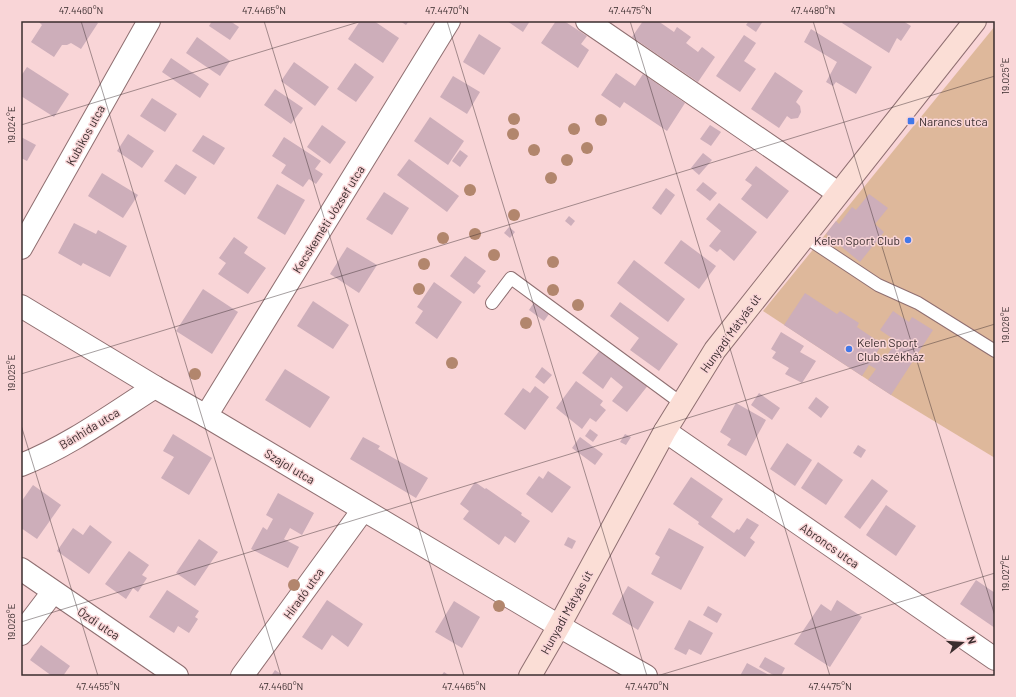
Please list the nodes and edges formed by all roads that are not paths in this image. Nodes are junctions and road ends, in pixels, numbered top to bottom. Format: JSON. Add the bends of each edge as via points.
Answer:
{"nodes":[{"id":1,"x":149,"y":21,"type":"edge"},
{"id":2,"x":449,"y":21,"type":"edge"},
{"id":3,"x":587,"y":21,"type":"edge"},
{"id":4,"x":975,"y":21,"type":"edge"},
{"id":5,"x":838,"y":193,"type":"junction"},
{"id":6,"x":804,"y":236,"type":"junction"},
{"id":7,"x":21,"y":248,"type":"edge"},
{"id":8,"x":492,"y":303,"type":"dead end"},
{"id":9,"x":21,"y":306,"type":"edge"},
{"id":10,"x":995,"y":351,"type":"edge"},
{"id":11,"x":154,"y":387,"type":"junction"},
{"id":12,"x":681,"y":403,"type":"junction"},
{"id":13,"x":206,"y":416,"type":"junction"},
{"id":14,"x":665,"y":431,"type":"junction"},
{"id":15,"x":21,"y":465,"type":"edge"},
{"id":16,"x":364,"y":510,"type":"junction"},
{"id":17,"x":21,"y":569,"type":"edge"},
{"id":18,"x":53,"y":592,"type":"junction"},
{"id":19,"x":559,"y":626,"type":"junction"},
{"id":20,"x":21,"y":634,"type":"edge"},
{"id":21,"x":995,"y":659,"type":"edge"},
{"id":22,"x":177,"y":676,"type":"edge"},
{"id":23,"x":242,"y":676,"type":"edge"},
{"id":24,"x":530,"y":676,"type":"edge"},
{"id":25,"x":646,"y":676,"type":"edge"}],
"edges":[{"from":1,"to":7,"type":"street","name":"Kubikos utca"},
{"from":2,"to":13,"type":"street","name":"Kecskeméti József utca"},
{"from":3,"to":5,"type":"street"},
{"from":4,"to":5,"type":"street","name":"Hunyadi Mátyás út"},
{"from":5,"to":6,"type":"street","name":"Hunyadi Mátyás út"},
{"from":6,"to":10,"type":"lane","via":[[878,285],[918,303]]},
{"from":6,"to":12,"type":"street","name":"Hunyadi Mátyás út","via":[[714,350]]},
{"from":8,"to":12,"type":"lane","via":[[511,278]]},
{"from":9,"to":11,"type":"street","name":"Szajol utca"},
{"from":11,"to":13,"type":"street","name":"Szajol utca"},
{"from":11,"to":15,"type":"street","name":"Bánhida utca","via":[[77,438]]},
{"from":12,"to":14,"type":"street","name":"Hunyadi Mátyás út"},
{"from":13,"to":16,"type":"street","name":"Szajol utca"},
{"from":14,"to":19,"type":"street","name":"Hunyadi Mátyás út"},
{"from":14,"to":21,"type":"street","name":"Abroncs utca"},
{"from":16,"to":19,"type":"street","name":"Szajol utca"},
{"from":16,"to":23,"type":"street","name":"Híradó utca"},
{"from":17,"to":18,"type":"street","name":"Ózdi utca"},
{"from":18,"to":20,"type":"street"},
{"from":18,"to":22,"type":"street","name":"Ózdi utca"},
{"from":19,"to":24,"type":"street","name":"Hunyadi Mátyás út"},
{"from":19,"to":25,"type":"street","name":"Szajol utca"}]}
